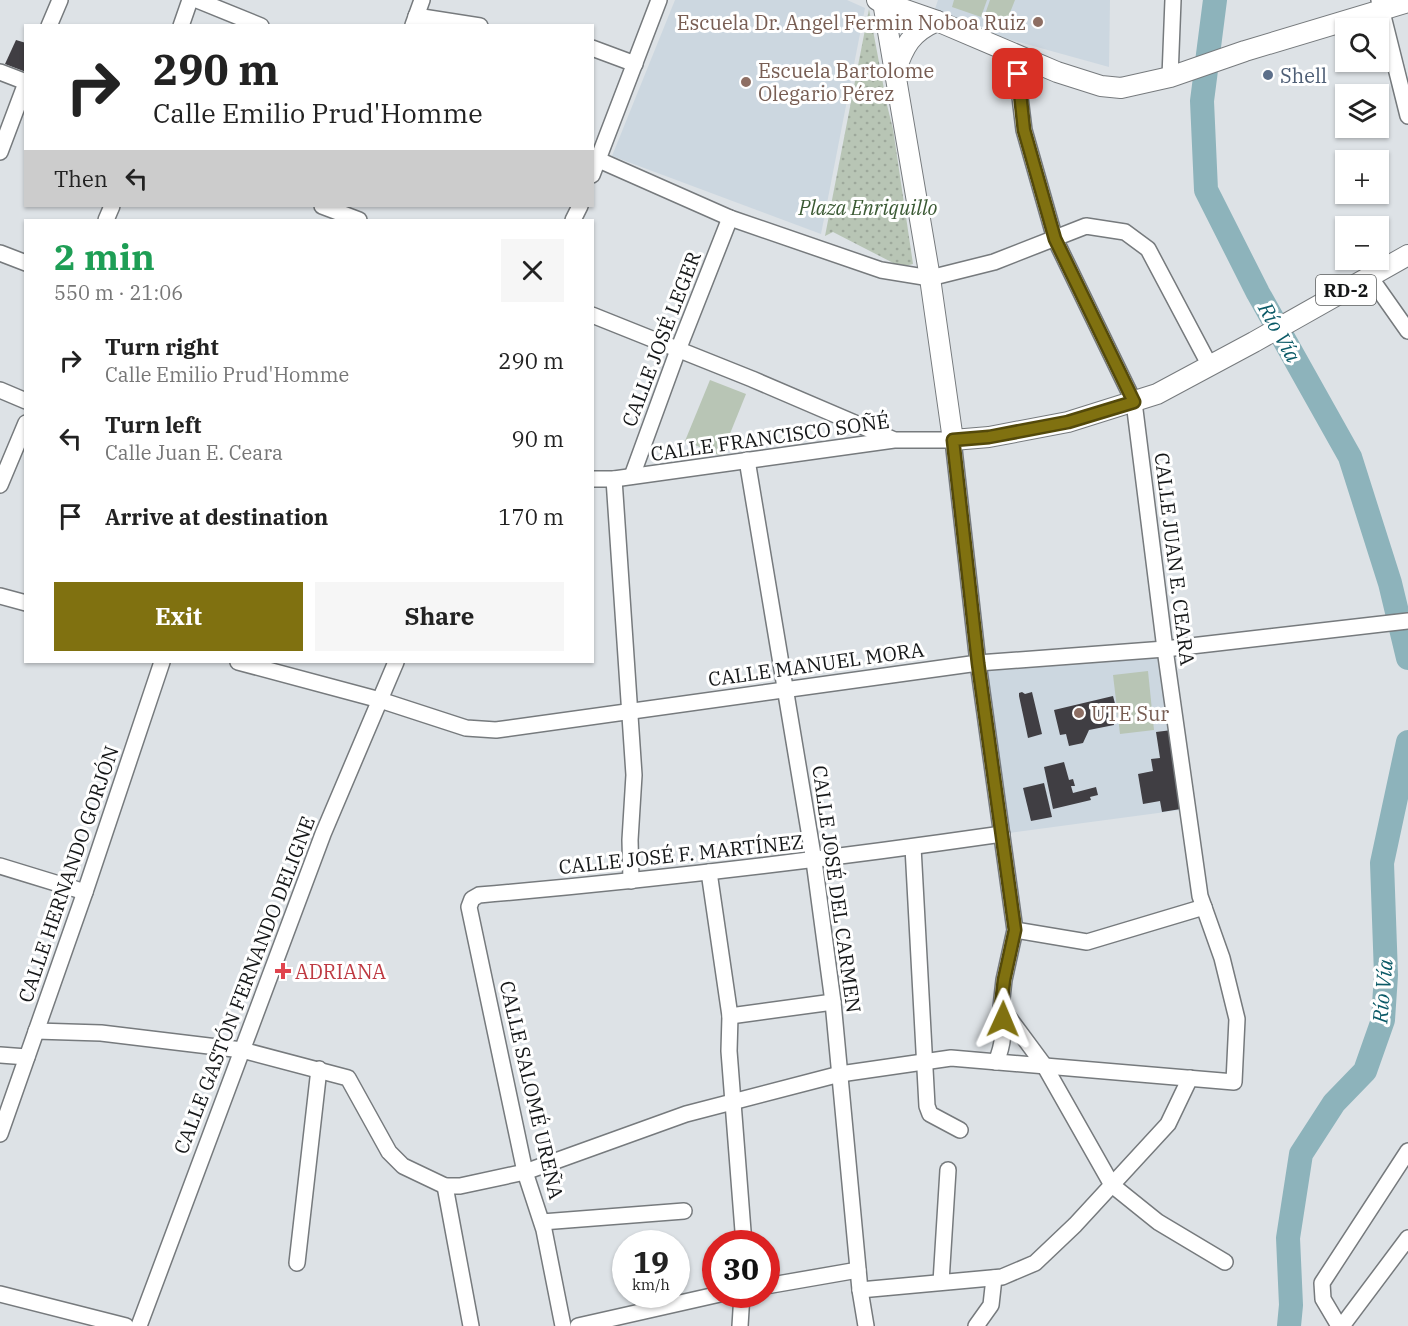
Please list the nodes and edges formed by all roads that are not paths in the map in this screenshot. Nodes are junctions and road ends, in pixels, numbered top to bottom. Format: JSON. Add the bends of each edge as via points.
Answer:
{"nodes":[{"id":1,"x":60,"y":0,"type":"edge"},
{"id":2,"x":190,"y":0,"type":"edge"},
{"id":3,"x":196,"y":0,"type":"edge"},
{"id":4,"x":423,"y":0,"type":"edge"},
{"id":5,"x":659,"y":0,"type":"edge"},
{"id":6,"x":1173,"y":0,"type":"edge"},
{"id":7,"x":880,"y":1,"type":"edge"},
{"id":8,"x":1408,"y":2,"type":"edge"},
{"id":9,"x":1380,"y":5,"type":"edge"},
{"id":10,"x":916,"y":7,"type":"edge"},
{"id":11,"x":414,"y":21,"type":"edge"},
{"id":12,"x":937,"y":21,"type":"junction"},
{"id":13,"x":50,"y":24,"type":"edge"},
{"id":14,"x":182,"y":24,"type":"edge"},
{"id":15,"x":256,"y":24,"type":"edge"},
{"id":16,"x":454,"y":24,"type":"edge"},
{"id":17,"x":594,"y":49,"type":"edge"},
{"id":18,"x":1015,"y":56,"type":"junction"},
{"id":19,"x":635,"y":64,"type":"junction"},
{"id":20,"x":0,"y":72,"type":"edge"},
{"id":21,"x":895,"y":73,"type":"junction"},
{"id":22,"x":1177,"y":74,"type":"junction"},
{"id":23,"x":24,"y":82,"type":"edge"},
{"id":24,"x":24,"y":88,"type":"edge"},
{"id":25,"x":1408,"y":116,"type":"edge"},
{"id":26,"x":0,"y":152,"type":"edge"},
{"id":27,"x":596,"y":158,"type":"edge"},
{"id":28,"x":325,"y":207,"type":"edge"},
{"id":29,"x":340,"y":213,"type":"edge"},
{"id":30,"x":730,"y":218,"type":"junction"},
{"id":31,"x":356,"y":219,"type":"edge"},
{"id":32,"x":1055,"y":239,"type":"junction"},
{"id":33,"x":0,"y":253,"type":"edge"},
{"id":34,"x":1408,"y":255,"type":"edge"},
{"id":35,"x":24,"y":262,"type":"edge"},
{"id":36,"x":1370,"y":277,"type":"junction"},
{"id":37,"x":930,"y":278,"type":"junction"},
{"id":38,"x":594,"y":316,"type":"edge"},
{"id":39,"x":1408,"y":331,"type":"edge"},
{"id":40,"x":678,"y":350,"type":"junction"},
{"id":41,"x":1210,"y":366,"type":"junction"},
{"id":42,"x":0,"y":390,"type":"edge"},
{"id":43,"x":24,"y":400,"type":"edge"},
{"id":44,"x":1134,"y":402,"type":"junction"},
{"id":45,"x":24,"y":428,"type":"edge"},
{"id":46,"x":894,"y":440,"type":"junction"},
{"id":47,"x":953,"y":440,"type":"junction"},
{"id":48,"x":747,"y":460,"type":"junction"},
{"id":49,"x":632,"y":476,"type":"junction"},
{"id":50,"x":594,"y":479,"type":"edge"},
{"id":51,"x":614,"y":479,"type":"junction"},
{"id":52,"x":0,"y":485,"type":"edge"},
{"id":53,"x":0,"y":596,"type":"edge"},
{"id":54,"x":24,"y":602,"type":"edge"},
{"id":55,"x":1408,"y":621,"type":"edge"},
{"id":56,"x":1165,"y":649,"type":"junction"},
{"id":57,"x":162,"y":663,"type":"edge"},
{"id":58,"x":242,"y":663,"type":"edge"},
{"id":59,"x":396,"y":663,"type":"edge"},
{"id":60,"x":978,"y":663,"type":"junction"},
{"id":61,"x":785,"y":689,"type":"junction"},
{"id":62,"x":380,"y":700,"type":"junction"},
{"id":63,"x":631,"y":711,"type":"junction"},
{"id":64,"x":1002,"y":834,"type":"junction"},
{"id":65,"x":913,"y":847,"type":"junction"},
{"id":66,"x":814,"y":861,"type":"junction"},
{"id":67,"x":0,"y":866,"type":"edge"},
{"id":68,"x":709,"y":873,"type":"junction"},
{"id":69,"x":631,"y":881,"type":"junction"},
{"id":70,"x":86,"y":892,"type":"junction"},
{"id":71,"x":472,"y":899,"type":"joint"},
{"id":72,"x":1204,"y":907,"type":"junction"},
{"id":73,"x":1015,"y":930,"type":"junction"},
{"id":74,"x":834,"y":1002,"type":"junction"},
{"id":75,"x":1001,"y":1007,"type":"junction"},
{"id":76,"x":730,"y":1016,"type":"junction"},
{"id":77,"x":36,"y":1031,"type":"junction"},
{"id":78,"x":242,"y":1050,"type":"junction"},
{"id":79,"x":0,"y":1055,"type":"edge"},
{"id":80,"x":27,"y":1057,"type":"junction"},
{"id":81,"x":926,"y":1062,"type":"junction"},
{"id":82,"x":996,"y":1062,"type":"junction"},
{"id":83,"x":1044,"y":1065,"type":"junction"},
{"id":84,"x":319,"y":1069,"type":"junction"},
{"id":85,"x":840,"y":1074,"type":"junction"},
{"id":86,"x":1190,"y":1078,"type":"junction"},
{"id":87,"x":733,"y":1101,"type":"junction"},
{"id":88,"x":960,"y":1130,"type":"dead end"},
{"id":89,"x":0,"y":1134,"type":"edge"},
{"id":90,"x":1408,"y":1151,"type":"edge"},
{"id":91,"x":948,"y":1170,"type":"dead end"},
{"id":92,"x":525,"y":1172,"type":"junction"},
{"id":93,"x":1112,"y":1185,"type":"junction"},
{"id":94,"x":445,"y":1186,"type":"junction"},
{"id":95,"x":684,"y":1210,"type":"dead end"},
{"id":96,"x":542,"y":1222,"type":"junction"},
{"id":97,"x":743,"y":1230,"type":"edge"},
{"id":98,"x":1408,"y":1238,"type":"edge"},
{"id":99,"x":1225,"y":1262,"type":"dead end"},
{"id":100,"x":297,"y":1263,"type":"dead end"},
{"id":101,"x":858,"y":1270,"type":"junction"},
{"id":102,"x":994,"y":1278,"type":"junction"},
{"id":103,"x":941,"y":1282,"type":"junction"},
{"id":104,"x":780,"y":1284,"type":"edge"},
{"id":105,"x":860,"y":1290,"type":"junction"},
{"id":106,"x":0,"y":1294,"type":"edge"},
{"id":107,"x":702,"y":1298,"type":"edge"},
{"id":108,"x":741,"y":1308,"type":"edge"},
{"id":109,"x":987,"y":1311,"type":"junction"},
{"id":110,"x":126,"y":1326,"type":"edge"},
{"id":111,"x":139,"y":1326,"type":"edge"},
{"id":112,"x":471,"y":1326,"type":"edge"},
{"id":113,"x":563,"y":1326,"type":"edge"},
{"id":114,"x":578,"y":1326,"type":"edge"},
{"id":115,"x":740,"y":1326,"type":"edge"},
{"id":116,"x":866,"y":1326,"type":"edge"},
{"id":117,"x":976,"y":1326,"type":"edge"},
{"id":118,"x":994,"y":1326,"type":"edge"},
{"id":119,"x":1341,"y":1326,"type":"edge"}],
"edges":[{"from":1,"to":13,"type":"street"},
{"from":2,"to":14,"type":"street"},
{"from":3,"to":15,"type":"street"},
{"from":4,"to":11,"type":"street"},
{"from":5,"to":19,"type":"street"},
{"from":6,"to":22,"type":"street"},
{"from":7,"to":10,"type":"main road"},
{"from":7,"to":21,"type":"main road"},
{"from":8,"to":9,"type":"main road"},
{"from":9,"to":22,"type":"main road"},
{"from":9,"to":25,"type":"street"},
{"from":10,"to":12,"type":"main road"},
{"from":11,"to":16,"type":"street"},
{"from":12,"to":18,"type":"main road"},
{"from":12,"to":21,"type":"main road","via":[[917,31]]},
{"from":17,"to":19,"type":"street"},
{"from":18,"to":22,"type":"main road","via":[[1101,86],[1120,88]]},
{"from":18,"to":32,"type":"street","name":"CALLE JUAN E. CEARA","via":[[1024,130]]},
{"from":19,"to":27,"type":"street"},
{"from":20,"to":23,"type":"street"},
{"from":21,"to":37,"type":"main road"},
{"from":24,"to":26,"type":"street"},
{"from":27,"to":30,"type":"street"},
{"from":28,"to":29,"type":"street"},
{"from":29,"to":31,"type":"street"},
{"from":30,"to":37,"type":"street","via":[[880,270]]},
{"from":30,"to":40,"type":"street","name":"CALLE JOSÉ LEGER"},
{"from":32,"to":37,"type":"street","via":[[994,262]]},
{"from":32,"to":41,"type":"street","via":[[1086,226],[1125,232],[1148,249]]},
{"from":32,"to":44,"type":"street","name":"CALLE JUAN E. CEARA"},
{"from":33,"to":35,"type":"street"},
{"from":34,"to":36,"type":"main road","number":"RD-2"},
{"from":36,"to":39,"type":"street"},
{"from":36,"to":41,"type":"main road","number":"RD-2"},
{"from":37,"to":47,"type":"main road"},
{"from":38,"to":40,"type":"street"},
{"from":40,"to":46,"type":"street"},
{"from":40,"to":49,"type":"street","name":"CALLE JOSÉ LEGER"},
{"from":41,"to":44,"type":"main road","number":"RD-2"},
{"from":42,"to":43,"type":"street"},
{"from":44,"to":47,"type":"main road","number":"RD-2","via":[[1068,422]]},
{"from":44,"to":56,"type":"street","name":"CALLE JUAN E. CEARA"},
{"from":45,"to":52,"type":"street"},
{"from":46,"to":47,"type":"street","name":"CALLE FRANCISCO SOÑÉ"},
{"from":46,"to":48,"type":"street","name":"CALLE FRANCISCO SOÑÉ"},
{"from":47,"to":60,"type":"street"},
{"from":48,"to":49,"type":"street","name":"CALLE FRANCISCO SOÑÉ"},
{"from":48,"to":61,"type":"street","name":"CALLE JOSÉ DEL CARMEN"},
{"from":49,"to":51,"type":"street","name":"CALLE FRANCISCO SOÑÉ"},
{"from":50,"to":51,"type":"street","name":"CALLE FRANCISCO SOÑÉ"},
{"from":51,"to":63,"type":"street"},
{"from":53,"to":54,"type":"street"},
{"from":55,"to":56,"type":"street","name":"CALLE MANUEL MORA"},
{"from":56,"to":60,"type":"street","name":"CALLE MANUEL MORA"},
{"from":56,"to":72,"type":"street","name":"CALLE JUAN E. CEARA"},
{"from":57,"to":70,"type":"street","name":"CALLE HERNANDO GORJÓN"},
{"from":58,"to":62,"type":"street","name":"CALLE MANUEL MORA"},
{"from":59,"to":62,"type":"street","name":"CALLE GASTÓN FERNANDO DELIGNE"},
{"from":60,"to":61,"type":"street","name":"CALLE MANUEL MORA"},
{"from":60,"to":64,"type":"street"},
{"from":61,"to":63,"type":"street","name":"CALLE MANUEL MORA"},
{"from":61,"to":66,"type":"street","name":"CALLE JOSÉ DEL CARMEN"},
{"from":62,"to":63,"type":"street","name":"CALLE MANUEL MORA","via":[[466,728],[496,730]]},
{"from":62,"to":78,"type":"street","name":"CALLE GASTÓN FERNANDO DELIGNE","via":[[323,834]]},
{"from":63,"to":69,"type":"street"},
{"from":64,"to":65,"type":"street","name":"CALLE JOSÉ F. MARTÍNEZ"},
{"from":64,"to":73,"type":"street"},
{"from":65,"to":66,"type":"street","name":"CALLE JOSÉ F. MARTÍNEZ"},
{"from":65,"to":81,"type":"street"},
{"from":66,"to":68,"type":"street","name":"CALLE JOSÉ F. MARTÍNEZ"},
{"from":66,"to":74,"type":"street","name":"CALLE JOSÉ DEL CARMEN"},
{"from":67,"to":70,"type":"street"},
{"from":68,"to":69,"type":"street","name":"CALLE JOSÉ F. MARTÍNEZ"},
{"from":68,"to":76,"type":"street"},
{"from":69,"to":71,"type":"street","name":"CALLE JOSÉ F. MARTÍNEZ","via":[[479,895]]},
{"from":70,"to":77,"type":"street","name":"CALLE HERNANDO GORJÓN"},
{"from":71,"to":92,"type":"street","name":"CALLE SALOMÉ UREÑA","via":[[469,907]]},
{"from":72,"to":73,"type":"street","via":[[1087,942]]},
{"from":72,"to":86,"type":"street","name":"CALLE JUAN E. CEARA","via":[[1237,1019],[1234,1082]]},
{"from":73,"to":75,"type":"street"},
{"from":74,"to":76,"type":"street"},
{"from":74,"to":85,"type":"street","name":"CALLE JOSÉ DEL CARMEN"},
{"from":75,"to":82,"type":"street","via":[[1004,1031]]},
{"from":75,"to":83,"type":"street"},
{"from":76,"to":87,"type":"street"},
{"from":77,"to":78,"type":"street","via":[[101,1033]]},
{"from":77,"to":80,"type":"street","name":"CALLE HERNANDO GORJÓN"},
{"from":78,"to":84,"type":"street"},
{"from":78,"to":111,"type":"street","name":"CALLE GASTÓN FERNANDO DELIGNE"},
{"from":79,"to":80,"type":"street"},
{"from":80,"to":89,"type":"street","name":"CALLE HERNANDO GORJÓN"},
{"from":81,"to":82,"type":"street","via":[[951,1058]]},
{"from":81,"to":85,"type":"street"},
{"from":81,"to":88,"type":"street","via":[[930,1114]]},
{"from":82,"to":83,"type":"street"},
{"from":83,"to":86,"type":"street"},
{"from":83,"to":93,"type":"street"},
{"from":84,"to":94,"type":"street","via":[[348,1078],[388,1152],[403,1166]]},
{"from":84,"to":100,"type":"street"},
{"from":85,"to":87,"type":"street"},
{"from":85,"to":101,"type":"street","name":"CALLE JOSÉ DEL CARMEN"},
{"from":86,"to":93,"type":"street","via":[[1168,1124]]},
{"from":87,"to":92,"type":"street"},
{"from":87,"to":97,"type":"street"},
{"from":90,"to":119,"type":"street","via":[[1322,1283],[1323,1299]]},
{"from":91,"to":103,"type":"street"},
{"from":92,"to":94,"type":"street"},
{"from":92,"to":96,"type":"street","name":"CALLE SALOMÉ UREÑA"},
{"from":93,"to":99,"type":"street","via":[[1158,1222]]},
{"from":93,"to":102,"type":"street","via":[[1035,1263]]},
{"from":94,"to":112,"type":"street"},
{"from":95,"to":96,"type":"street"},
{"from":96,"to":113,"type":"street","name":"CALLE SALOMÉ UREÑA"},
{"from":98,"to":119,"type":"street"},
{"from":101,"to":104,"type":"street"},
{"from":101,"to":105,"type":"street","name":"CALLE JOSÉ DEL CARMEN"},
{"from":102,"to":103,"type":"street"},
{"from":102,"to":109,"type":"street"},
{"from":103,"to":105,"type":"street"},
{"from":105,"to":116,"type":"street","name":"CALLE JOSÉ DEL CARMEN"},
{"from":106,"to":110,"type":"street"},
{"from":107,"to":114,"type":"street"},
{"from":108,"to":115,"type":"street"},
{"from":109,"to":117,"type":"street"},
{"from":109,"to":118,"type":"street"}]}
